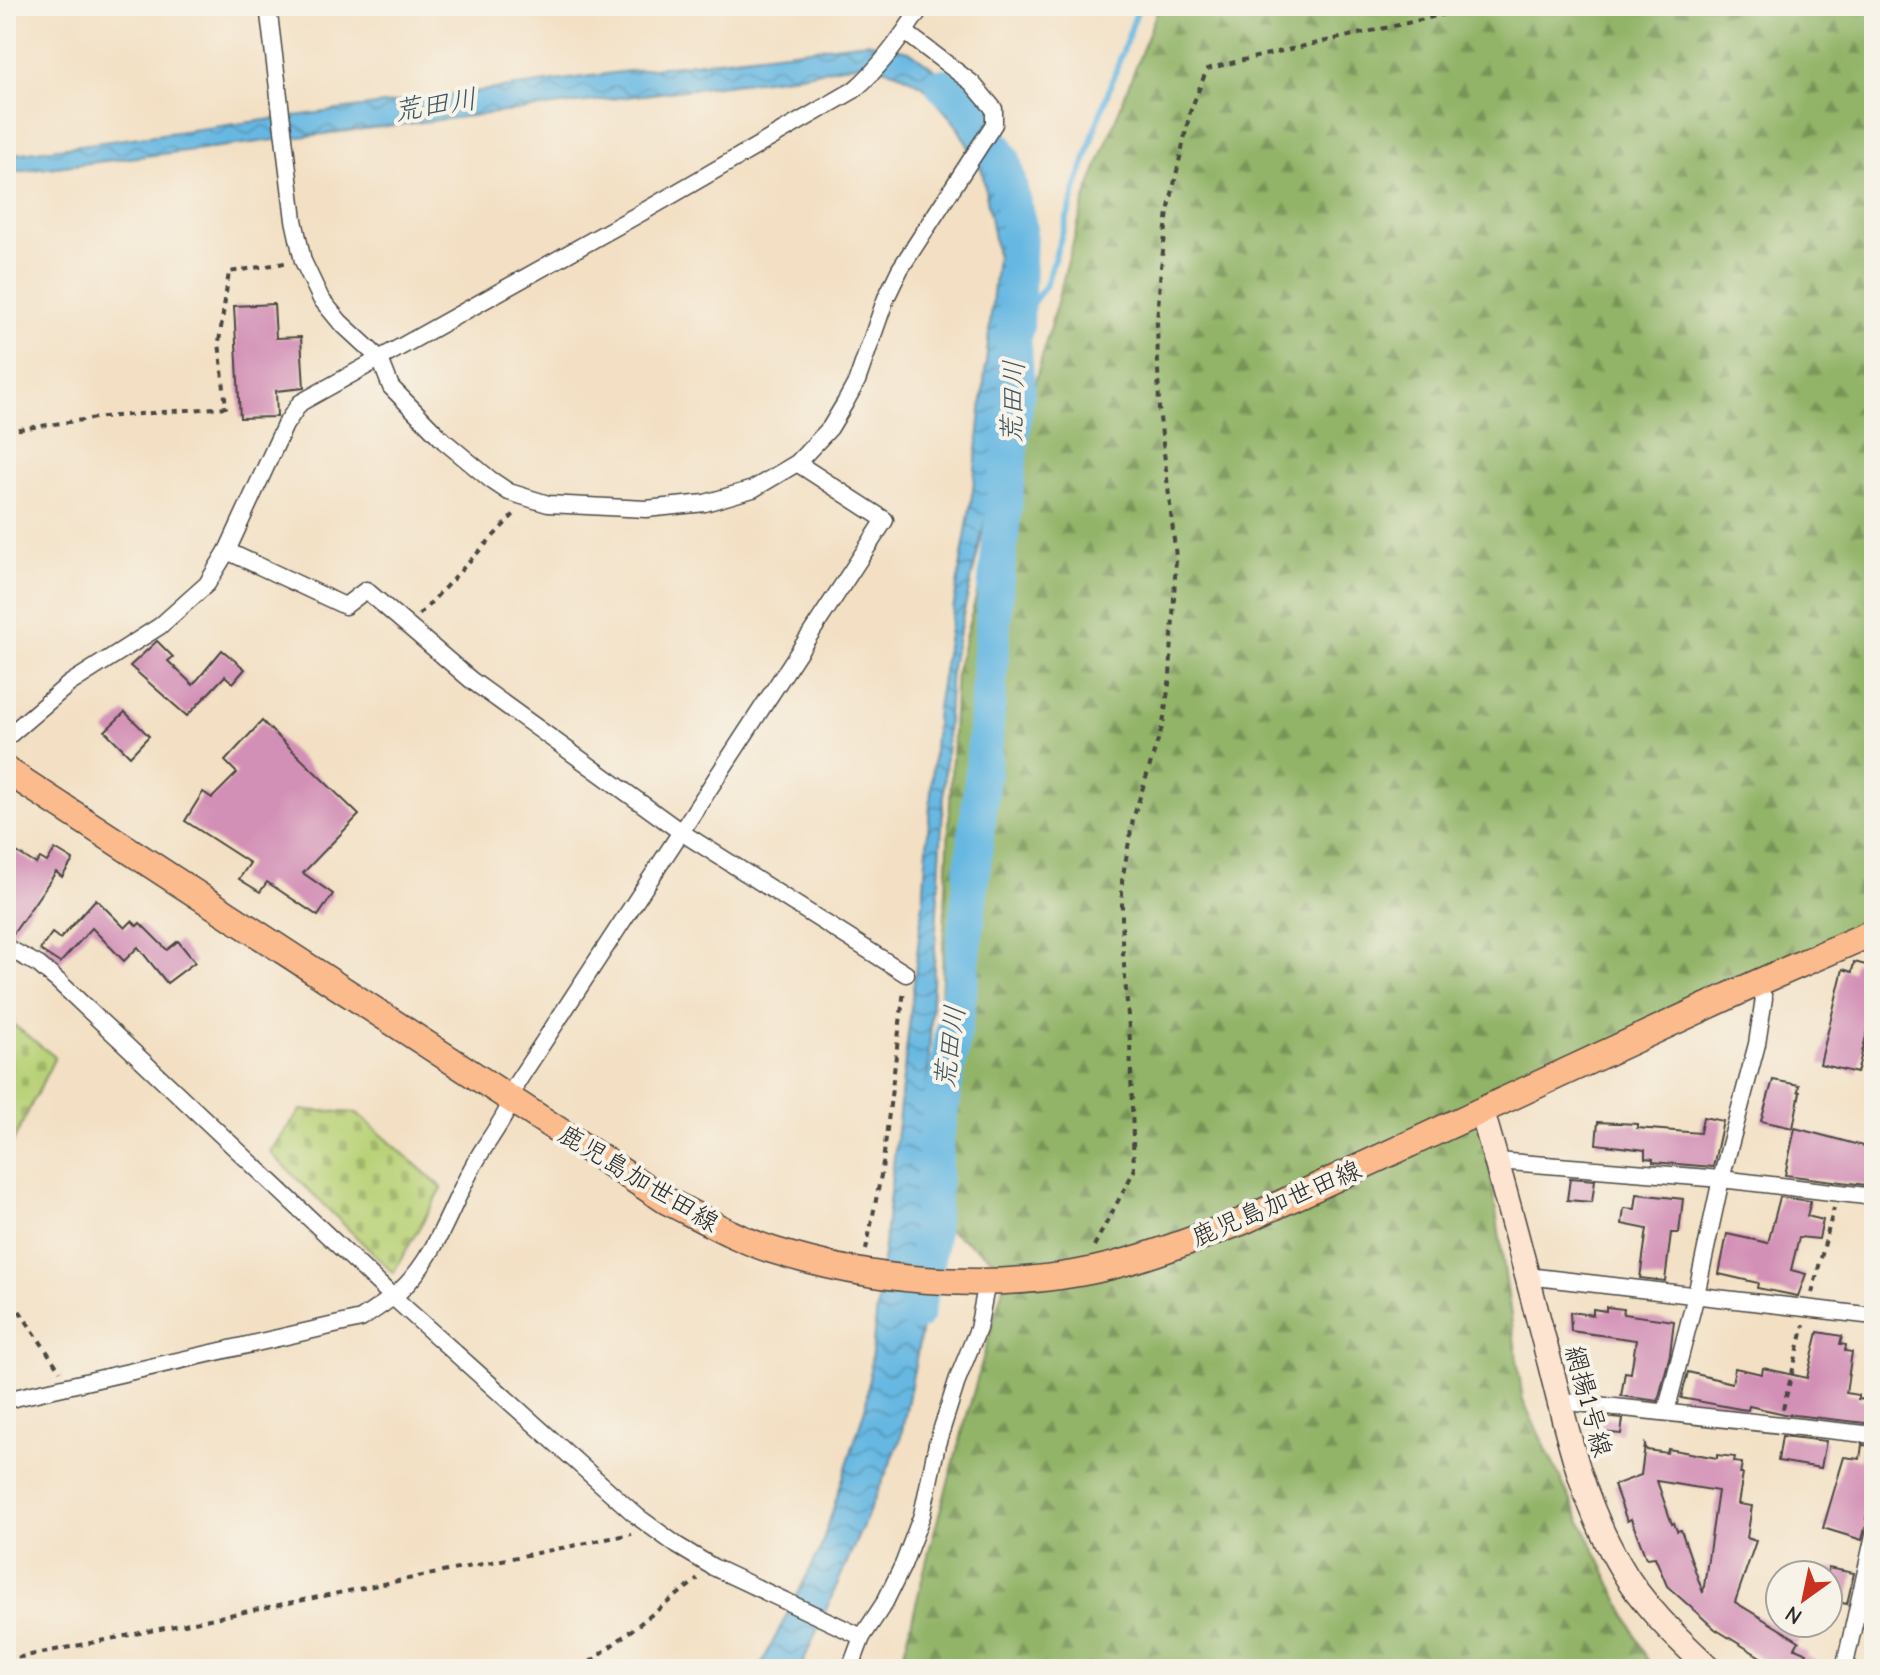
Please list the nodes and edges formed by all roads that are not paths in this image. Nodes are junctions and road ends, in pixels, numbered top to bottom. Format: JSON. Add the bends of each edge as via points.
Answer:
{"nodes":[{"id":1,"x":268,"y":6,"type":"edge"},
{"id":2,"x":910,"y":20,"type":"edge"},
{"id":3,"x":380,"y":359,"type":"junction"},
{"id":4,"x":797,"y":463,"type":"junction"},
{"id":5,"x":227,"y":551,"type":"junction"},
{"id":6,"x":6,"y":738,"type":"edge"},
{"id":7,"x":6,"y":770,"type":"edge"},
{"id":8,"x":681,"y":832,"type":"junction"},
{"id":9,"x":1874,"y":932,"type":"edge"},
{"id":10,"x":6,"y":947,"type":"edge"},
{"id":11,"x":906,"y":974,"type":"road end"},
{"id":12,"x":1755,"y":984,"type":"junction"},
{"id":13,"x":513,"y":1100,"type":"junction"},
{"id":14,"x":1482,"y":1112,"type":"junction"},
{"id":15,"x":1497,"y":1161,"type":"junction"},
{"id":16,"x":1721,"y":1179,"type":"junction"},
{"id":17,"x":1874,"y":1197,"type":"edge"},
{"id":18,"x":1527,"y":1276,"type":"junction"},
{"id":19,"x":987,"y":1282,"type":"junction"},
{"id":20,"x":1696,"y":1295,"type":"junction"},
{"id":21,"x":393,"y":1297,"type":"junction"},
{"id":22,"x":1874,"y":1316,"type":"edge"},
{"id":23,"x":6,"y":1400,"type":"edge"},
{"id":24,"x":1559,"y":1401,"type":"junction"},
{"id":25,"x":1666,"y":1412,"type":"junction"},
{"id":26,"x":1874,"y":1435,"type":"edge"},
{"id":27,"x":1874,"y":1535,"type":"edge"},
{"id":28,"x":862,"y":1637,"type":"junction"},
{"id":29,"x":850,"y":1669,"type":"edge"},
{"id":30,"x":1710,"y":1669,"type":"edge"},
{"id":31,"x":1844,"y":1669,"type":"edge"}],
"edges":[{"from":1,"to":3,"type":"street","via":[[303,261],[321,299]]},
{"from":2,"to":3,"type":"street","via":[[854,90]]},
{"from":2,"to":4,"type":"street","via":[[994,109],[994,124],[900,269],[845,403]]},
{"from":3,"to":4,"type":"street","via":[[391,387],[444,441],[491,480],[528,500],[593,508],[677,507],[753,489]]},
{"from":3,"to":5,"type":"street","via":[[300,403]]},
{"from":4,"to":8,"type":"street","via":[[885,520]]},
{"from":5,"to":6,"type":"street","via":[[207,584],[160,626],[69,684]]},
{"from":5,"to":8,"type":"street","via":[[345,606],[366,590],[471,680]]},
{"from":7,"to":13,"type":"main road","name":"鹿児島加世田線"},
{"from":8,"to":11,"type":"street"},
{"from":8,"to":13,"type":"street","via":[[516,1084]]},
{"from":9,"to":12,"type":"main road","name":"鹿児島加世田線"},
{"from":10,"to":21,"type":"street","via":[[39,965],[69,991]]},
{"from":12,"to":14,"type":"main road","name":"鹿児島加世田線"},
{"from":12,"to":16,"type":"street","via":[[1764,998],[1757,1044]]},
{"from":13,"to":19,"type":"main road","name":"鹿児島加世田線","via":[[667,1201],[728,1233],[861,1272]]},
{"from":13,"to":21,"type":"street","via":[[423,1263]]},
{"from":14,"to":15,"type":"street","name":"網揚1号線"},
{"from":14,"to":19,"type":"main road","name":"鹿児島加世田線","via":[[1241,1222],[1157,1253],[1079,1273]]},
{"from":15,"to":16,"type":"street"},
{"from":15,"to":18,"type":"street","name":"網揚1号線"},
{"from":16,"to":17,"type":"street"},
{"from":16,"to":20,"type":"street"},
{"from":18,"to":20,"type":"street"},
{"from":18,"to":24,"type":"street","name":"網揚1号線"},
{"from":19,"to":28,"type":"street","via":[[978,1329],[937,1444],[922,1515],[885,1602]]},
{"from":20,"to":22,"type":"street"},
{"from":20,"to":25,"type":"street"},
{"from":21,"to":23,"type":"street","via":[[361,1319]]},
{"from":21,"to":28,"type":"street","via":[[638,1517],[713,1567]]},
{"from":24,"to":25,"type":"street"},
{"from":24,"to":30,"type":"street","name":"網揚1号線","via":[[1592,1512],[1620,1567],[1656,1614]]},
{"from":25,"to":26,"type":"street"},
{"from":27,"to":31,"type":"street"},
{"from":28,"to":29,"type":"street"}]}
